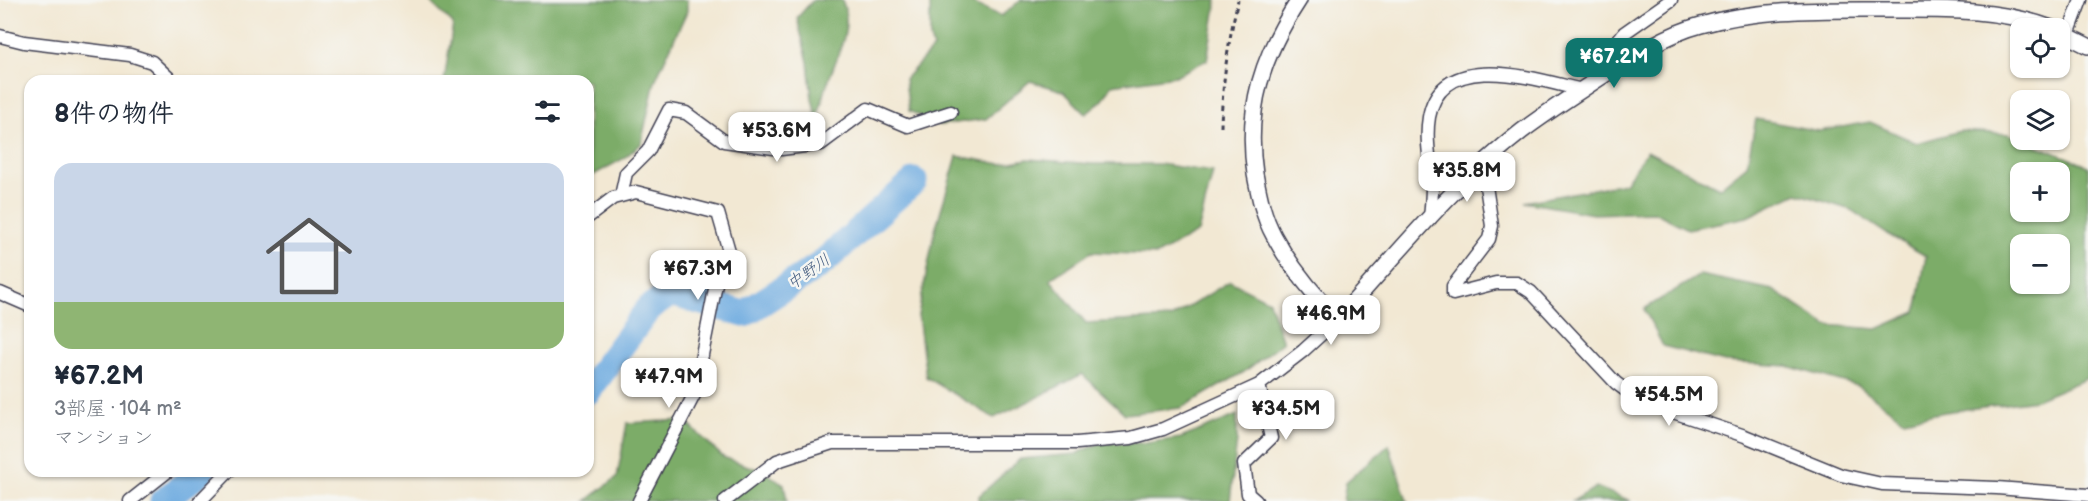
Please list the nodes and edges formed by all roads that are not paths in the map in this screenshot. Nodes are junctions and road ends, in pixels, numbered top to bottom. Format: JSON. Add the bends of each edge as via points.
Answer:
{"nodes":[{"id":1,"x":1299,"y":0,"type":"edge"},
{"id":2,"x":1671,"y":0,"type":"edge"},
{"id":3,"x":2081,"y":0,"type":"edge"},
{"id":4,"x":1824,"y":5,"type":"edge"},
{"id":5,"x":2017,"y":18,"type":"edge"},
{"id":6,"x":2070,"y":21,"type":"edge"},
{"id":7,"x":0,"y":36,"type":"edge"},
{"id":8,"x":2070,"y":36,"type":"edge"},
{"id":9,"x":2088,"y":46,"type":"edge"},
{"id":10,"x":1628,"y":59,"type":"junction"},
{"id":11,"x":166,"y":75,"type":"edge"},
{"id":12,"x":1582,"y":90,"type":"junction"},
{"id":13,"x":951,"y":112,"type":"dead end"},
{"id":14,"x":1483,"y":166,"type":"junction"},
{"id":15,"x":621,"y":195,"type":"junction"},
{"id":16,"x":594,"y":213,"type":"edge"},
{"id":17,"x":1430,"y":219,"type":"junction"},
{"id":18,"x":0,"y":293,"type":"edge"},
{"id":19,"x":24,"y":303,"type":"edge"},
{"id":20,"x":1338,"y":319,"type":"junction"},
{"id":21,"x":1259,"y":385,"type":"junction"},
{"id":22,"x":160,"y":477,"type":"edge"},
{"id":23,"x":223,"y":477,"type":"edge"},
{"id":24,"x":2088,"y":495,"type":"edge"},
{"id":25,"x":130,"y":501,"type":"edge"},
{"id":26,"x":201,"y":501,"type":"edge"},
{"id":27,"x":639,"y":501,"type":"edge"},
{"id":28,"x":725,"y":501,"type":"edge"},
{"id":29,"x":1256,"y":501,"type":"edge"}],
"edges":[{"from":1,"to":20,"type":"street","via":[[1272,45],[1260,77],[1252,129],[1254,162],[1259,194],[1274,236],[1306,283]]},
{"from":2,"to":10,"type":"street","via":[[1619,39]]},
{"from":3,"to":6,"type":"street"},
{"from":4,"to":5,"type":"street","via":[[1978,11]]},
{"from":4,"to":10,"type":"street","via":[[1698,25]]},
{"from":7,"to":11,"type":"street","via":[[130,55],[152,62]]},
{"from":8,"to":9,"type":"street"},
{"from":10,"to":12,"type":"street"},
{"from":12,"to":14,"type":"street","via":[[1521,132]]},
{"from":12,"to":17,"type":"street","via":[[1483,72],[1443,89],[1432,104],[1429,117]]},
{"from":13,"to":15,"type":"street","via":[[908,126],[868,109],[821,144],[781,149],[724,141],[686,113],[669,110],[648,151],[626,173]]},
{"from":14,"to":17,"type":"street"},
{"from":14,"to":24,"type":"street","via":[[1492,226],[1489,239],[1453,286],[1453,294],[1496,283],[1518,283],[1632,395],[1841,475],[1882,484]]},
{"from":15,"to":16,"type":"street"},
{"from":15,"to":27,"type":"street","via":[[636,192],[718,213],[729,251],[717,279],[694,395]]},
{"from":17,"to":20,"type":"street"},
{"from":18,"to":19,"type":"street"},
{"from":20,"to":21,"type":"street"},
{"from":21,"to":28,"type":"street","via":[[1163,429],[1131,438],[1077,443],[832,443],[777,461]]},
{"from":21,"to":29,"type":"street","via":[[1271,438],[1244,464],[1248,494]]},
{"from":22,"to":25,"type":"street"},
{"from":23,"to":26,"type":"street"}]}
